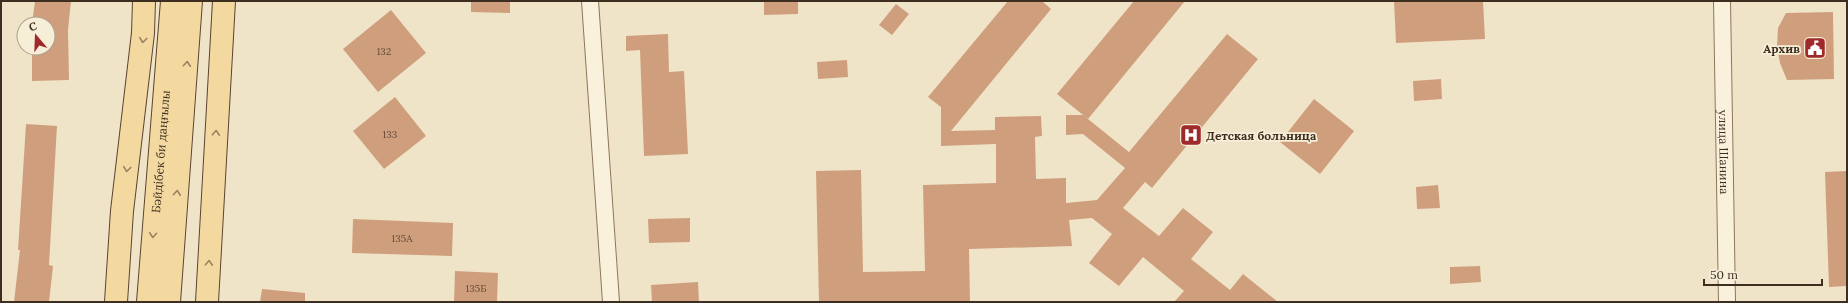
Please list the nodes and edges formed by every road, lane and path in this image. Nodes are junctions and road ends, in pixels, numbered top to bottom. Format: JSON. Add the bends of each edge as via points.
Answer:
{"nodes":[{"id":1,"x":144,"y":1,"type":"edge"},
{"id":2,"x":172,"y":1,"type":"edge"},
{"id":3,"x":191,"y":1,"type":"edge"},
{"id":4,"x":224,"y":1,"type":"edge"},
{"id":5,"x":590,"y":1,"type":"edge"},
{"id":6,"x":1722,"y":1,"type":"edge"},
{"id":7,"x":116,"y":302,"type":"edge"},
{"id":8,"x":148,"y":302,"type":"edge"},
{"id":9,"x":169,"y":302,"type":"edge"},
{"id":10,"x":207,"y":302,"type":"edge"},
{"id":11,"x":611,"y":302,"type":"edge"},
{"id":12,"x":1727,"y":302,"type":"edge"}],
"edges":[{"from":1,"to":7,"type":"main road","one_way":true,"via":[[143,33],[122,211]]},
{"from":2,"to":8,"type":"main road","name":"Бәйдібек би даңғылы","one_way":true},
{"from":9,"to":3,"type":"main road","name":"Бәйдібек би даңғылы","one_way":true},
{"from":10,"to":4,"type":"main road","one_way":true},
{"from":5,"to":11,"type":"street"},
{"from":6,"to":12,"type":"street","name":"улица Шанина"}]}
